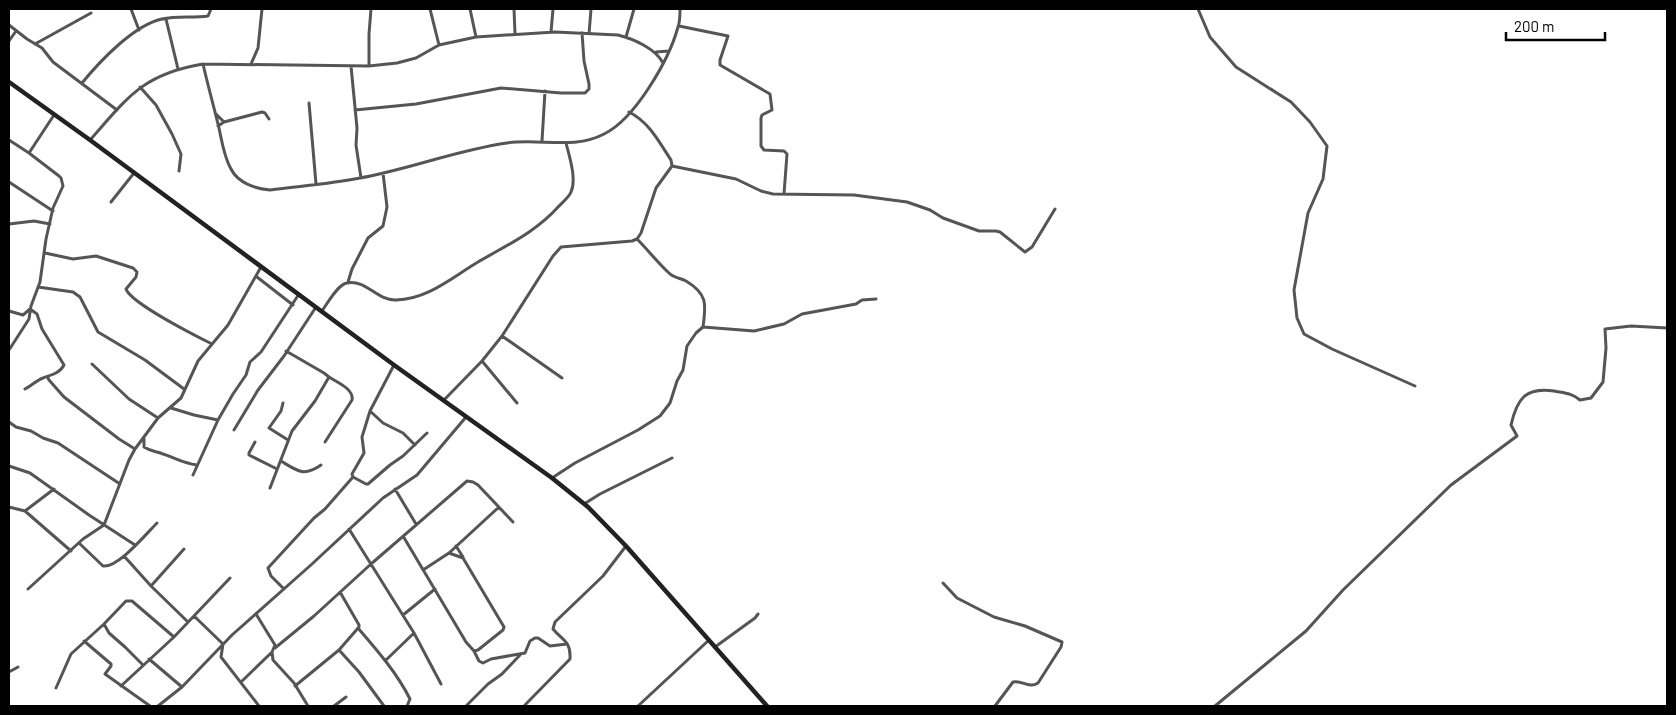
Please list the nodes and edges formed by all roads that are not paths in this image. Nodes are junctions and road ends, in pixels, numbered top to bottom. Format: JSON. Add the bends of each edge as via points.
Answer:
{"nodes":[{"id":1,"x":131,"y":9,"type":"edge"},
{"id":2,"x":211,"y":9,"type":"edge"},
{"id":3,"x":262,"y":9,"type":"edge"},
{"id":4,"x":371,"y":9,"type":"edge"},
{"id":5,"x":430,"y":9,"type":"edge"},
{"id":6,"x":470,"y":9,"type":"edge"},
{"id":7,"x":514,"y":9,"type":"edge"},
{"id":8,"x":552,"y":9,"type":"edge"},
{"id":9,"x":591,"y":9,"type":"edge"},
{"id":10,"x":634,"y":9,"type":"edge"},
{"id":11,"x":680,"y":9,"type":"edge"},
{"id":12,"x":1198,"y":9,"type":"edge"},
{"id":13,"x":91,"y":13,"type":"dead end"},
{"id":14,"x":166,"y":19,"type":"junction"},
{"id":15,"x":9,"y":24,"type":"edge"},
{"id":16,"x":679,"y":26,"type":"junction"},
{"id":17,"x":139,"y":30,"type":"junction"},
{"id":18,"x":16,"y":31,"type":"junction"},
{"id":19,"x":551,"y":32,"type":"junction"},
{"id":20,"x":515,"y":34,"type":"junction"},
{"id":21,"x":582,"y":34,"type":"junction"},
{"id":22,"x":589,"y":34,"type":"junction"},
{"id":23,"x":476,"y":37,"type":"junction"},
{"id":24,"x":626,"y":37,"type":"junction"},
{"id":25,"x":9,"y":41,"type":"edge"},
{"id":26,"x":35,"y":44,"type":"junction"},
{"id":27,"x":439,"y":45,"type":"junction"},
{"id":28,"x":670,"y":51,"type":"junction"},
{"id":29,"x":655,"y":52,"type":"junction"},
{"id":30,"x":663,"y":63,"type":"junction"},
{"id":31,"x":203,"y":64,"type":"junction"},
{"id":32,"x":251,"y":64,"type":"junction"},
{"id":33,"x":351,"y":66,"type":"junction"},
{"id":34,"x":369,"y":66,"type":"junction"},
{"id":35,"x":178,"y":69,"type":"junction"},
{"id":36,"x":9,"y":82,"type":"edge"},
{"id":37,"x":82,"y":83,"type":"junction"},
{"id":38,"x":140,"y":87,"type":"junction"},
{"id":39,"x":545,"y":91,"type":"junction"},
{"id":40,"x":308,"y":103,"type":"dead end"},
{"id":41,"x":117,"y":110,"type":"junction"},
{"id":42,"x":355,"y":110,"type":"junction"},
{"id":43,"x":629,"y":112,"type":"junction"},
{"id":44,"x":215,"y":114,"type":"junction"},
{"id":45,"x":54,"y":116,"type":"junction"},
{"id":46,"x":269,"y":119,"type":"dead end"},
{"id":47,"x":224,"y":122,"type":"junction"},
{"id":48,"x":218,"y":126,"type":"junction"},
{"id":49,"x":9,"y":140,"type":"edge"},
{"id":50,"x":90,"y":140,"type":"junction"},
{"id":51,"x":542,"y":141,"type":"junction"},
{"id":52,"x":566,"y":143,"type":"junction"},
{"id":53,"x":29,"y":153,"type":"junction"},
{"id":54,"x":672,"y":166,"type":"junction"},
{"id":55,"x":179,"y":171,"type":"dead end"},
{"id":56,"x":134,"y":173,"type":"junction"},
{"id":57,"x":383,"y":173,"type":"junction"},
{"id":58,"x":361,"y":178,"type":"junction"},
{"id":59,"x":9,"y":182,"type":"edge"},
{"id":60,"x":316,"y":184,"type":"junction"},
{"id":61,"x":784,"y":194,"type":"junction"},
{"id":62,"x":111,"y":202,"type":"dead end"},
{"id":63,"x":1055,"y":209,"type":"dead end"},
{"id":64,"x":53,"y":211,"type":"junction"},
{"id":65,"x":9,"y":224,"type":"edge"},
{"id":66,"x":50,"y":224,"type":"junction"},
{"id":67,"x":638,"y":238,"type":"junction"},
{"id":68,"x":44,"y":252,"type":"junction"},
{"id":69,"x":262,"y":266,"type":"junction"},
{"id":70,"x":257,"y":277,"type":"junction"},
{"id":71,"x":348,"y":282,"type":"junction"},
{"id":72,"x":38,"y":287,"type":"junction"},
{"id":73,"x":298,"y":294,"type":"junction"},
{"id":74,"x":876,"y":299,"type":"dead end"},
{"id":75,"x":293,"y":305,"type":"junction"},
{"id":76,"x":316,"y":306,"type":"junction"},
{"id":77,"x":30,"y":309,"type":"junction"},
{"id":78,"x":9,"y":311,"type":"edge"},
{"id":79,"x":322,"y":311,"type":"junction"},
{"id":80,"x":702,"y":327,"type":"junction"},
{"id":81,"x":1667,"y":328,"type":"edge"},
{"id":82,"x":502,"y":336,"type":"junction"},
{"id":83,"x":212,"y":344,"type":"junction"},
{"id":84,"x":9,"y":350,"type":"edge"},
{"id":85,"x":286,"y":352,"type":"junction"},
{"id":86,"x":482,"y":361,"type":"junction"},
{"id":87,"x":92,"y":364,"type":"dead end"},
{"id":88,"x":394,"y":365,"type":"junction"},
{"id":89,"x":329,"y":377,"type":"junction"},
{"id":90,"x":48,"y":378,"type":"junction"},
{"id":91,"x":562,"y":378,"type":"dead end"},
{"id":92,"x":1415,"y":386,"type":"dead end"},
{"id":93,"x":25,"y":389,"type":"dead end"},
{"id":94,"x":184,"y":389,"type":"junction"},
{"id":95,"x":444,"y":400,"type":"junction"},
{"id":96,"x":283,"y":403,"type":"dead end"},
{"id":97,"x":517,"y":403,"type":"dead end"},
{"id":98,"x":172,"y":408,"type":"junction"},
{"id":99,"x":370,"y":411,"type":"junction"},
{"id":100,"x":466,"y":417,"type":"junction"},
{"id":101,"x":158,"y":418,"type":"junction"},
{"id":102,"x":218,"y":420,"type":"junction"},
{"id":103,"x":9,"y":422,"type":"edge"},
{"id":104,"x":234,"y":430,"type":"dead end"},
{"id":105,"x":427,"y":433,"type":"dead end"},
{"id":106,"x":144,"y":438,"type":"junction"},
{"id":107,"x":288,"y":440,"type":"junction"},
{"id":108,"x":255,"y":442,"type":"dead end"},
{"id":109,"x":325,"y":442,"type":"dead end"},
{"id":110,"x":414,"y":444,"type":"junction"},
{"id":111,"x":135,"y":449,"type":"junction"},
{"id":112,"x":672,"y":458,"type":"dead end"},
{"id":113,"x":281,"y":461,"type":"junction"},
{"id":114,"x":197,"y":465,"type":"junction"},
{"id":115,"x":321,"y":465,"type":"dead end"},
{"id":116,"x":9,"y":466,"type":"edge"},
{"id":117,"x":277,"y":469,"type":"junction"},
{"id":118,"x":193,"y":474,"type":"dead end"},
{"id":119,"x":353,"y":477,"type":"junction"},
{"id":120,"x":552,"y":478,"type":"junction"},
{"id":121,"x":120,"y":484,"type":"junction"},
{"id":122,"x":270,"y":488,"type":"dead end"},
{"id":123,"x":54,"y":489,"type":"junction"},
{"id":124,"x":395,"y":490,"type":"junction"},
{"id":125,"x":583,"y":504,"type":"junction"},
{"id":126,"x":9,"y":507,"type":"edge"},
{"id":127,"x":498,"y":507,"type":"junction"},
{"id":128,"x":25,"y":511,"type":"junction"},
{"id":129,"x":513,"y":522,"type":"dead end"},
{"id":130,"x":157,"y":523,"type":"dead end"},
{"id":131,"x":416,"y":524,"type":"junction"},
{"id":132,"x":104,"y":525,"type":"junction"},
{"id":133,"x":349,"y":529,"type":"junction"},
{"id":134,"x":403,"y":536,"type":"junction"},
{"id":135,"x":79,"y":543,"type":"junction"},
{"id":136,"x":135,"y":545,"type":"junction"},
{"id":137,"x":456,"y":546,"type":"junction"},
{"id":138,"x":626,"y":546,"type":"junction"},
{"id":139,"x":184,"y":549,"type":"dead end"},
{"id":140,"x":71,"y":551,"type":"junction"},
{"id":141,"x":449,"y":553,"type":"junction"},
{"id":142,"x":124,"y":556,"type":"junction"},
{"id":143,"x":463,"y":558,"type":"junction"},
{"id":144,"x":371,"y":564,"type":"junction"},
{"id":145,"x":423,"y":570,"type":"junction"},
{"id":146,"x":230,"y":578,"type":"dead end"},
{"id":147,"x":943,"y":583,"type":"dead end"},
{"id":148,"x":151,"y":586,"type":"junction"},
{"id":149,"x":28,"y":589,"type":"dead end"},
{"id":150,"x":284,"y":589,"type":"junction"},
{"id":151,"x":434,"y":590,"type":"junction"},
{"id":152,"x":340,"y":592,"type":"junction"},
{"id":153,"x":256,"y":614,"type":"junction"},
{"id":154,"x":758,"y":614,"type":"dead end"},
{"id":155,"x":403,"y":615,"type":"junction"},
{"id":156,"x":194,"y":616,"type":"junction"},
{"id":157,"x":188,"y":622,"type":"junction"},
{"id":158,"x":104,"y":624,"type":"junction"},
{"id":159,"x":358,"y":628,"type":"junction"},
{"id":160,"x":414,"y":633,"type":"junction"},
{"id":161,"x":174,"y":637,"type":"junction"},
{"id":162,"x":709,"y":640,"type":"junction"},
{"id":163,"x":84,"y":641,"type":"junction"},
{"id":164,"x":223,"y":644,"type":"junction"},
{"id":165,"x":567,"y":644,"type":"junction"},
{"id":166,"x":715,"y":647,"type":"junction"},
{"id":167,"x":275,"y":648,"type":"junction"},
{"id":168,"x":339,"y":650,"type":"junction"},
{"id":169,"x":474,"y":651,"type":"junction"},
{"id":170,"x":272,"y":652,"type":"junction"},
{"id":171,"x":520,"y":655,"type":"junction"},
{"id":172,"x":149,"y":659,"type":"junction"},
{"id":173,"x":386,"y":660,"type":"junction"},
{"id":174,"x":143,"y":664,"type":"junction"},
{"id":175,"x":18,"y":667,"type":"dead end"},
{"id":176,"x":9,"y":672,"type":"edge"},
{"id":177,"x":241,"y":682,"type":"junction"},
{"id":178,"x":441,"y":684,"type":"dead end"},
{"id":179,"x":120,"y":686,"type":"junction"},
{"id":180,"x":295,"y":686,"type":"junction"},
{"id":181,"x":182,"y":687,"type":"junction"},
{"id":182,"x":56,"y":688,"type":"dead end"},
{"id":183,"x":346,"y":697,"type":"dead end"},
{"id":184,"x":150,"y":706,"type":"edge"},
{"id":185,"x":158,"y":706,"type":"edge"},
{"id":186,"x":259,"y":706,"type":"edge"},
{"id":187,"x":308,"y":706,"type":"edge"},
{"id":188,"x":334,"y":706,"type":"edge"},
{"id":189,"x":384,"y":706,"type":"edge"},
{"id":190,"x":407,"y":706,"type":"edge"},
{"id":191,"x":466,"y":706,"type":"edge"},
{"id":192,"x":524,"y":706,"type":"edge"},
{"id":193,"x":638,"y":706,"type":"edge"},
{"id":194,"x":767,"y":706,"type":"edge"},
{"id":195,"x":995,"y":706,"type":"edge"},
{"id":196,"x":1215,"y":706,"type":"edge"}],
"edges":[{"from":1,"to":17,"type":"street"},
{"from":2,"to":14,"type":"street","via":[[208,16]]},
{"from":3,"to":32,"type":"street","via":[[258,48]]},
{"from":4,"to":34,"type":"street"},
{"from":5,"to":27,"type":"street"},
{"from":6,"to":23,"type":"street"},
{"from":7,"to":20,"type":"street"},
{"from":8,"to":19,"type":"street"},
{"from":9,"to":22,"type":"street"},
{"from":10,"to":24,"type":"street"},
{"from":11,"to":16,"type":"street"},
{"from":12,"to":92,"type":"street","via":[[1210,37],[1236,67],[1291,102],[1328,146],[1323,179],[1308,213],[1294,290],[1297,318],[1304,334]]},
{"from":13,"to":26,"type":"street"},
{"from":14,"to":17,"type":"street"},
{"from":14,"to":35,"type":"street"},
{"from":15,"to":18,"type":"street"},
{"from":16,"to":28,"type":"street"},
{"from":16,"to":61,"type":"street","via":[[728,36],[720,65],[770,94],[772,110],[761,118],[761,146],[764,150],[787,154]]},
{"from":17,"to":37,"type":"street","via":[[104,57]]},
{"from":18,"to":25,"type":"street"},
{"from":18,"to":26,"type":"street"},
{"from":19,"to":20,"type":"street"},
{"from":19,"to":21,"type":"street"},
{"from":20,"to":23,"type":"street"},
{"from":21,"to":22,"type":"street"},
{"from":21,"to":39,"type":"street","via":[[587,91],[580,94]]},
{"from":22,"to":24,"type":"street"},
{"from":23,"to":27,"type":"street"},
{"from":24,"to":29,"type":"street"},
{"from":26,"to":37,"type":"street"},
{"from":27,"to":34,"type":"street","via":[[420,57]]},
{"from":28,"to":29,"type":"street"},
{"from":28,"to":30,"type":"street"},
{"from":29,"to":30,"type":"street"},
{"from":30,"to":43,"type":"street"},
{"from":31,"to":32,"type":"street"},
{"from":31,"to":35,"type":"street"},
{"from":31,"to":44,"type":"street"},
{"from":32,"to":33,"type":"street"},
{"from":33,"to":34,"type":"street"},
{"from":33,"to":42,"type":"street"},
{"from":35,"to":38,"type":"street"},
{"from":36,"to":45,"type":"main road"},
{"from":37,"to":41,"type":"street"},
{"from":38,"to":41,"type":"street"},
{"from":38,"to":55,"type":"street","via":[[156,105],[172,134],[181,154]]},
{"from":39,"to":42,"type":"street","via":[[501,88],[416,104]]},
{"from":39,"to":51,"type":"street"},
{"from":40,"to":60,"type":"street"},
{"from":41,"to":50,"type":"street"},
{"from":42,"to":58,"type":"street"},
{"from":43,"to":52,"type":"street","via":[[605,134]]},
{"from":43,"to":54,"type":"street","via":[[649,128]]},
{"from":44,"to":47,"type":"street"},
{"from":44,"to":48,"type":"street"},
{"from":45,"to":50,"type":"main road"},
{"from":45,"to":53,"type":"street"},
{"from":46,"to":47,"type":"street","via":[[262,112]]},
{"from":47,"to":48,"type":"street"},
{"from":48,"to":60,"type":"street","via":[[231,170],[240,180],[270,190]]},
{"from":49,"to":53,"type":"street"},
{"from":50,"to":56,"type":"main road"},
{"from":51,"to":52,"type":"street"},
{"from":51,"to":57,"type":"street","via":[[478,148]]},
{"from":52,"to":71,"type":"street","via":[[572,163],[571,192],[545,221],[519,240],[422,295],[384,299],[360,284]]},
{"from":53,"to":64,"type":"street","via":[[61,178],[63,186]]},
{"from":54,"to":61,"type":"street","via":[[736,179],[761,191]]},
{"from":54,"to":67,"type":"street","via":[[656,188]]},
{"from":56,"to":62,"type":"street"},
{"from":56,"to":69,"type":"main road"},
{"from":57,"to":58,"type":"street"},
{"from":57,"to":71,"type":"street","via":[[387,207],[383,226],[368,238]]},
{"from":58,"to":60,"type":"street"},
{"from":59,"to":64,"type":"street"},
{"from":61,"to":63,"type":"street","via":[[854,195],[907,202],[979,231],[1000,232],[1025,252],[1032,247]]},
{"from":64,"to":66,"type":"street"},
{"from":65,"to":66,"type":"street","via":[[34,221]]},
{"from":66,"to":68,"type":"street"},
{"from":67,"to":80,"type":"street","via":[[670,274],[700,293],[706,306]]},
{"from":67,"to":82,"type":"street","via":[[561,248]]},
{"from":68,"to":72,"type":"street"},
{"from":68,"to":83,"type":"street","via":[[73,259],[96,256],[133,268],[137,272],[126,289],[129,295]]},
{"from":69,"to":70,"type":"street"},
{"from":69,"to":73,"type":"main road"},
{"from":70,"to":75,"type":"street"},
{"from":70,"to":83,"type":"street","via":[[228,325]]},
{"from":71,"to":79,"type":"street","via":[[339,286]]},
{"from":72,"to":77,"type":"street"},
{"from":72,"to":94,"type":"street","via":[[76,294],[98,332],[145,360]]},
{"from":73,"to":75,"type":"street"},
{"from":73,"to":76,"type":"main road"},
{"from":74,"to":80,"type":"street","via":[[802,314],[784,324],[754,331]]},
{"from":75,"to":102,"type":"street","via":[[262,352],[250,362],[246,375]]},
{"from":76,"to":79,"type":"main road"},
{"from":76,"to":85,"type":"street"},
{"from":77,"to":78,"type":"street","via":[[23,316]]},
{"from":77,"to":84,"type":"street","via":[[29,319]]},
{"from":77,"to":90,"type":"street","via":[[37,314],[42,329],[64,365]]},
{"from":79,"to":88,"type":"main road"},
{"from":80,"to":120,"type":"street","via":[[687,346],[683,370],[670,403],[660,416]]},
{"from":81,"to":196,"type":"street","via":[[1631,326],[1605,329],[1603,382],[1591,398],[1580,400],[1573,394],[1543,390],[1528,393],[1515,407],[1511,425],[1518,436],[1451,485],[1343,590],[1306,631]]},
{"from":82,"to":86,"type":"street"},
{"from":82,"to":91,"type":"street"},
{"from":83,"to":94,"type":"street","via":[[198,361]]},
{"from":85,"to":89,"type":"street"},
{"from":85,"to":104,"type":"street"},
{"from":86,"to":95,"type":"street"},
{"from":86,"to":97,"type":"street"},
{"from":87,"to":101,"type":"street","via":[[129,399]]},
{"from":88,"to":95,"type":"main road"},
{"from":88,"to":99,"type":"street"},
{"from":89,"to":107,"type":"street"},
{"from":89,"to":109,"type":"street","via":[[351,391],[352,400]]},
{"from":90,"to":93,"type":"street","via":[[42,378]]},
{"from":90,"to":111,"type":"street","via":[[64,397]]},
{"from":94,"to":98,"type":"street"},
{"from":95,"to":100,"type":"main road"},
{"from":96,"to":107,"type":"street","via":[[269,428]]},
{"from":98,"to":101,"type":"street"},
{"from":98,"to":102,"type":"street"},
{"from":99,"to":110,"type":"street"},
{"from":99,"to":119,"type":"street","via":[[362,437],[364,453]]},
{"from":100,"to":120,"type":"main road"},
{"from":100,"to":124,"type":"street","via":[[416,475]]},
{"from":101,"to":106,"type":"street"},
{"from":102,"to":114,"type":"street"},
{"from":103,"to":121,"type":"street","via":[[58,443]]},
{"from":105,"to":110,"type":"street"},
{"from":106,"to":111,"type":"street"},
{"from":106,"to":114,"type":"street","via":[[144,447],[152,452]]},
{"from":107,"to":113,"type":"street"},
{"from":108,"to":117,"type":"street","via":[[249,455]]},
{"from":110,"to":119,"type":"street","via":[[368,484]]},
{"from":111,"to":121,"type":"street"},
{"from":112,"to":125,"type":"street"},
{"from":113,"to":115,"type":"street","via":[[305,472]]},
{"from":113,"to":117,"type":"street"},
{"from":114,"to":118,"type":"street"},
{"from":116,"to":123,"type":"street","via":[[30,473]]},
{"from":117,"to":122,"type":"street"},
{"from":119,"to":150,"type":"street","via":[[271,564],[268,572]]},
{"from":120,"to":125,"type":"main road"},
{"from":121,"to":132,"type":"street"},
{"from":123,"to":128,"type":"street"},
{"from":123,"to":132,"type":"street"},
{"from":124,"to":131,"type":"street"},
{"from":124,"to":133,"type":"street"},
{"from":125,"to":138,"type":"main road"},
{"from":126,"to":128,"type":"street"},
{"from":127,"to":129,"type":"street"},
{"from":127,"to":131,"type":"street","via":[[478,485],[467,481]]},
{"from":127,"to":137,"type":"street"},
{"from":128,"to":140,"type":"street"},
{"from":130,"to":136,"type":"street"},
{"from":131,"to":134,"type":"street"},
{"from":132,"to":135,"type":"street"},
{"from":132,"to":136,"type":"street"},
{"from":133,"to":144,"type":"street"},
{"from":133,"to":150,"type":"street"},
{"from":134,"to":144,"type":"street"},
{"from":134,"to":145,"type":"street"},
{"from":135,"to":140,"type":"street"},
{"from":135,"to":142,"type":"street","via":[[103,566],[109,566]]},
{"from":136,"to":142,"type":"street"},
{"from":137,"to":141,"type":"street"},
{"from":137,"to":143,"type":"street"},
{"from":138,"to":162,"type":"main road"},
{"from":138,"to":165,"type":"street","via":[[603,576],[554,624],[553,629]]},
{"from":139,"to":148,"type":"street"},
{"from":140,"to":149,"type":"street"},
{"from":141,"to":143,"type":"street"},
{"from":141,"to":145,"type":"street"},
{"from":142,"to":148,"type":"street"},
{"from":143,"to":169,"type":"street","via":[[504,628]]},
{"from":144,"to":152,"type":"street"},
{"from":144,"to":155,"type":"street"},
{"from":145,"to":151,"type":"street"},
{"from":146,"to":156,"type":"street"},
{"from":147,"to":195,"type":"street","via":[[957,598],[994,617],[1062,642],[1038,683],[1031,686],[1013,682]]},
{"from":148,"to":157,"type":"street"},
{"from":150,"to":153,"type":"street"},
{"from":151,"to":155,"type":"street"},
{"from":151,"to":169,"type":"street"},
{"from":152,"to":159,"type":"street"},
{"from":152,"to":167,"type":"street"},
{"from":153,"to":164,"type":"street"},
{"from":153,"to":167,"type":"street"},
{"from":154,"to":166,"type":"street"},
{"from":155,"to":160,"type":"street"},
{"from":156,"to":157,"type":"street"},
{"from":156,"to":164,"type":"street"},
{"from":157,"to":161,"type":"street"},
{"from":158,"to":161,"type":"street","via":[[129,600]]},
{"from":158,"to":163,"type":"street"},
{"from":158,"to":174,"type":"street","via":[[109,633]]},
{"from":159,"to":168,"type":"street"},
{"from":159,"to":173,"type":"street"},
{"from":160,"to":173,"type":"street"},
{"from":160,"to":178,"type":"street"},
{"from":161,"to":172,"type":"street"},
{"from":162,"to":166,"type":"main road"},
{"from":162,"to":193,"type":"street"},
{"from":163,"to":179,"type":"street","via":[[110,664],[105,674]]},
{"from":163,"to":182,"type":"street","via":[[71,654]]},
{"from":164,"to":177,"type":"street","via":[[221,657]]},
{"from":164,"to":181,"type":"street"},
{"from":165,"to":171,"type":"street","via":[[550,646],[535,638]]},
{"from":165,"to":192,"type":"street","via":[[570,659]]},
{"from":166,"to":194,"type":"main road"},
{"from":167,"to":170,"type":"street"},
{"from":168,"to":180,"type":"street"},
{"from":168,"to":189,"type":"street"},
{"from":169,"to":171,"type":"street","via":[[482,663]]},
{"from":170,"to":177,"type":"street"},
{"from":170,"to":180,"type":"street","via":[[274,662]]},
{"from":171,"to":191,"type":"street"},
{"from":172,"to":174,"type":"street"},
{"from":172,"to":181,"type":"street"},
{"from":173,"to":190,"type":"street","via":[[410,699]]},
{"from":174,"to":179,"type":"street"},
{"from":175,"to":176,"type":"street"},
{"from":177,"to":186,"type":"street"},
{"from":179,"to":184,"type":"street"},
{"from":180,"to":187,"type":"street"},
{"from":181,"to":185,"type":"street"},
{"from":183,"to":188,"type":"street"}]}
